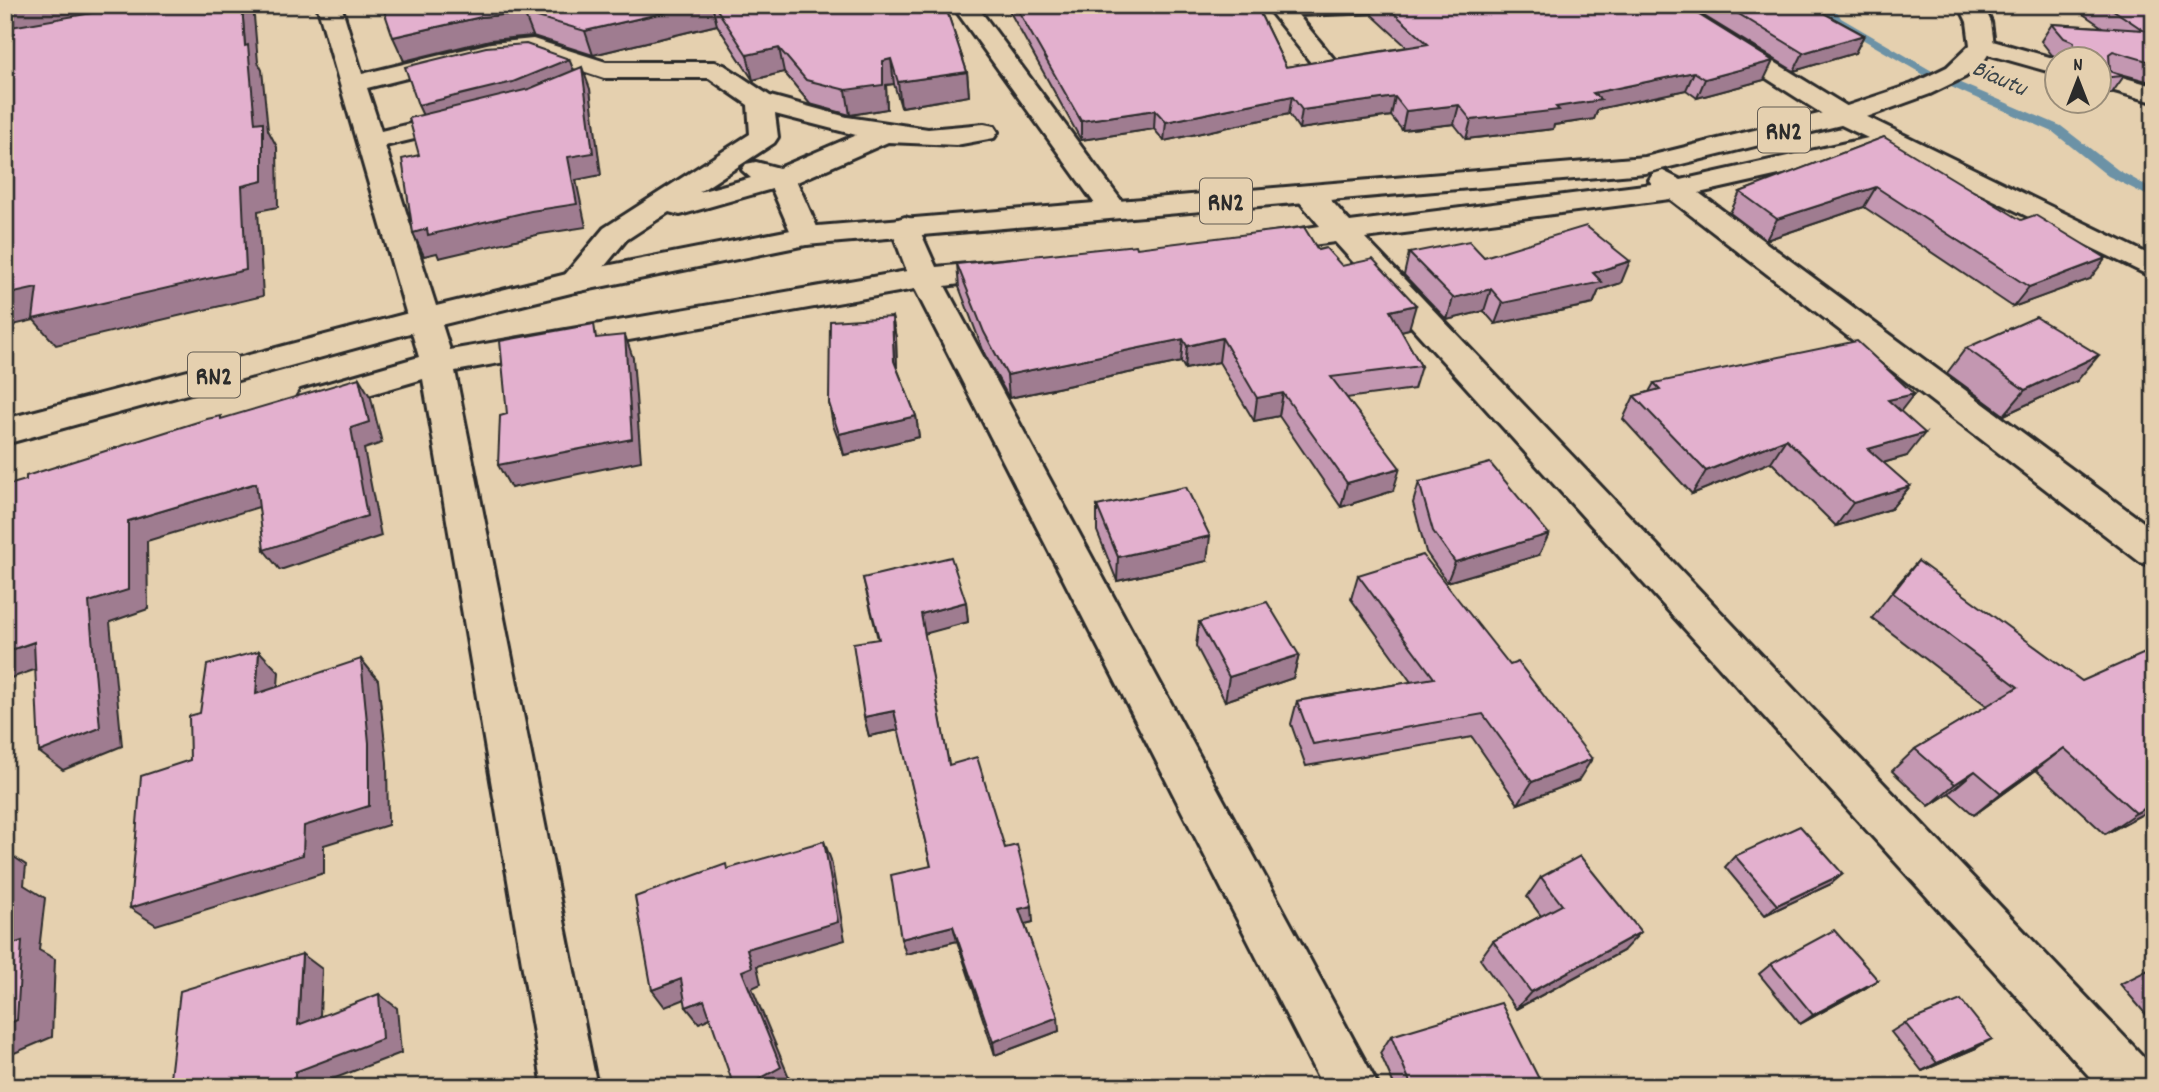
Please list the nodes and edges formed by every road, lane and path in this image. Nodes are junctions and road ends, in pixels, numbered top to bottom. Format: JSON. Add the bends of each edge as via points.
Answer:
{"nodes":[{"id":1,"x":329,"y":5,"type":"edge"},
{"id":2,"x":964,"y":5,"type":"edge"},
{"id":3,"x":1383,"y":5,"type":"edge"},
{"id":4,"x":1664,"y":5,"type":"edge"},
{"id":5,"x":1971,"y":5,"type":"edge"},
{"id":6,"x":1279,"y":7,"type":"edge"},
{"id":7,"x":1982,"y":46,"type":"junction"},
{"id":8,"x":2044,"y":63,"type":"edge"},
{"id":9,"x":1325,"y":64,"type":"edge"},
{"id":10,"x":604,"y":70,"type":"junction"},
{"id":11,"x":2114,"y":83,"type":"edge"},
{"id":12,"x":352,"y":84,"type":"junction"},
{"id":13,"x":566,"y":87,"type":"edge"},
{"id":14,"x":2154,"y":94,"type":"edge"},
{"id":15,"x":761,"y":102,"type":"junction"},
{"id":16,"x":488,"y":113,"type":"edge"},
{"id":17,"x":1844,"y":116,"type":"junction"},
{"id":18,"x":984,"y":132,"type":"dead end"},
{"id":19,"x":882,"y":134,"type":"junction"},
{"id":20,"x":1894,"y":141,"type":"junction"},
{"id":21,"x":369,"y":142,"type":"junction"},
{"id":22,"x":727,"y":162,"type":"junction"},
{"id":23,"x":1645,"y":165,"type":"junction"},
{"id":24,"x":781,"y":178,"type":"junction"},
{"id":25,"x":1675,"y":190,"type":"junction"},
{"id":26,"x":1308,"y":195,"type":"junction"},
{"id":27,"x":1113,"y":209,"type":"junction"},
{"id":28,"x":642,"y":217,"type":"junction"},
{"id":29,"x":905,"y":226,"type":"junction"},
{"id":30,"x":1342,"y":234,"type":"junction"},
{"id":31,"x":806,"y":236,"type":"junction"},
{"id":32,"x":1231,"y":246,"type":"edge"},
{"id":33,"x":1036,"y":266,"type":"edge"},
{"id":34,"x":2154,"y":269,"type":"edge"},
{"id":35,"x":925,"y":278,"type":"junction"},
{"id":36,"x":575,"y":282,"type":"junction"},
{"id":37,"x":424,"y":319,"type":"junction"},
{"id":38,"x":437,"y":363,"type":"junction"},
{"id":39,"x":280,"y":408,"type":"edge"},
{"id":40,"x":5,"y":432,"type":"edge"},
{"id":41,"x":2154,"y":551,"type":"edge"},
{"id":42,"x":569,"y":1087,"type":"edge"},
{"id":43,"x":1352,"y":1087,"type":"edge"},
{"id":44,"x":2135,"y":1087,"type":"edge"}],
"edges":[{"from":1,"to":12,"type":"main road"},
{"from":2,"to":27,"type":"main road"},
{"from":3,"to":6,"type":"main road"},
{"from":4,"to":17,"type":"main road"},
{"from":5,"to":7,"type":"main road"},
{"from":6,"to":9,"type":"main road"},
{"from":7,"to":8,"type":"main road"},
{"from":7,"to":17,"type":"main road","number":"RN2","via":[[1956,72]]},
{"from":10,"to":12,"type":"main road","via":[[533,46],[491,50]]},
{"from":10,"to":13,"type":"main road"},
{"from":10,"to":15,"type":"main road","via":[[715,70]]},
{"from":11,"to":14,"type":"main road"},
{"from":12,"to":21,"type":"main road"},
{"from":15,"to":19,"type":"main road"},
{"from":15,"to":22,"type":"main road","via":[[764,137]]},
{"from":16,"to":21,"type":"main road"},
{"from":17,"to":20,"type":"main road"},
{"from":17,"to":23,"type":"main road","number":"RN2"},
{"from":18,"to":19,"type":"main road","via":[[955,139]]},
{"from":19,"to":24,"type":"main road"},
{"from":20,"to":25,"type":"main road"},
{"from":20,"to":34,"type":"main road"},
{"from":21,"to":37,"type":"main road"},
{"from":22,"to":24,"type":"main road"},
{"from":22,"to":28,"type":"main road"},
{"from":23,"to":25,"type":"main road"},
{"from":23,"to":26,"type":"main road","number":"RN2"},
{"from":24,"to":28,"type":"main road"},
{"from":24,"to":31,"type":"main road"},
{"from":25,"to":30,"type":"main road"},
{"from":25,"to":41,"type":"main road"},
{"from":26,"to":27,"type":"main road","number":"RN2"},
{"from":26,"to":30,"type":"main road"},
{"from":27,"to":29,"type":"main road","number":"RN2"},
{"from":28,"to":36,"type":"main road","via":[[615,234]]},
{"from":29,"to":31,"type":"main road","number":"RN2"},
{"from":29,"to":35,"type":"main road"},
{"from":30,"to":32,"type":"main road"},
{"from":30,"to":44,"type":"main road"},
{"from":31,"to":36,"type":"main road","number":"RN2"},
{"from":33,"to":35,"type":"main road"},
{"from":35,"to":38,"type":"main road"},
{"from":35,"to":43,"type":"main road"},
{"from":36,"to":37,"type":"main road","number":"RN2"},
{"from":37,"to":38,"type":"main road"},
{"from":37,"to":40,"type":"main road","number":"RN2"},
{"from":38,"to":39,"type":"main road"},
{"from":38,"to":42,"type":"main road"}]}
